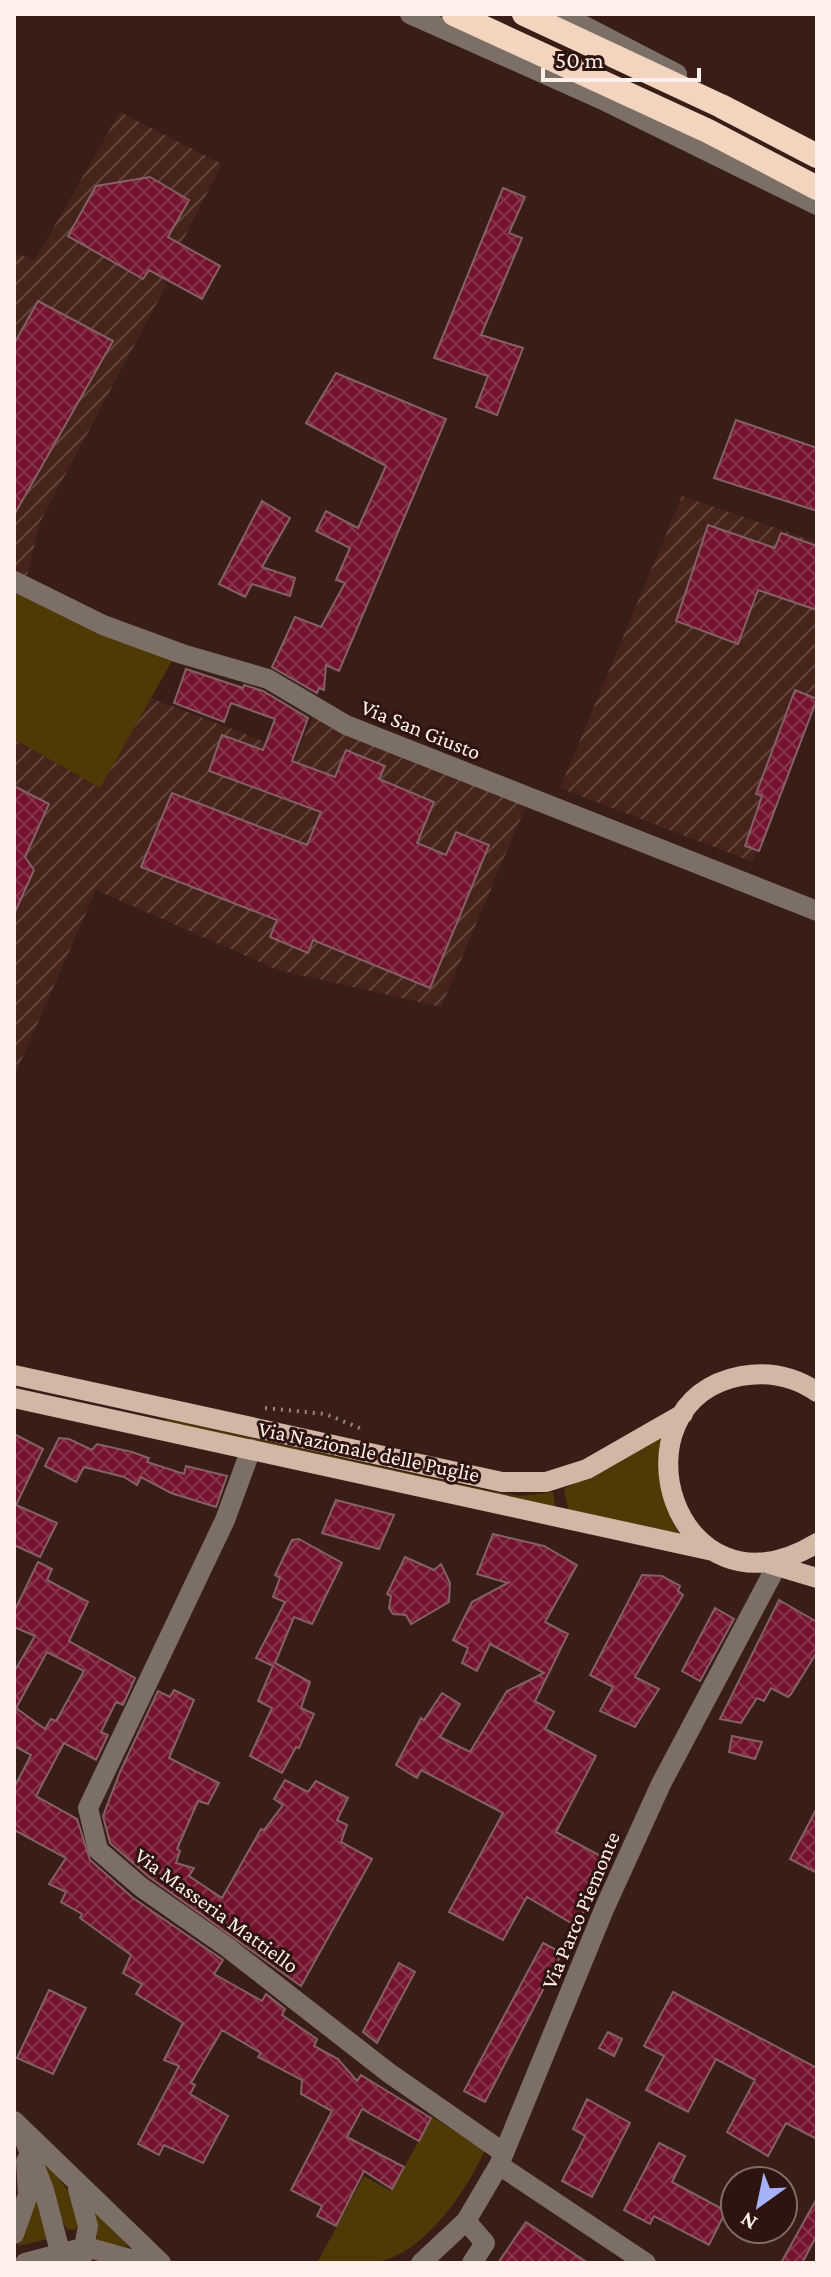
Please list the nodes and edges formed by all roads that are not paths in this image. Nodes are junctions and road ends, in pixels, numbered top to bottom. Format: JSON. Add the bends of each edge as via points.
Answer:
{"nodes":[{"id":1,"x":410,"y":14,"type":"edge"},
{"id":2,"x":454,"y":14,"type":"edge"},
{"id":3,"x":524,"y":14,"type":"edge"},
{"id":4,"x":561,"y":14,"type":"edge"},
{"id":5,"x":817,"y":154,"type":"edge"},
{"id":6,"x":817,"y":188,"type":"edge"},
{"id":7,"x":817,"y":205,"type":"edge"},
{"id":8,"x":14,"y":581,"type":"edge"},
{"id":9,"x":817,"y":911,"type":"edge"},
{"id":10,"x":14,"y":1375,"type":"edge"},
{"id":11,"x":817,"y":1392,"type":"edge"},
{"id":12,"x":14,"y":1398,"type":"edge"},
{"id":13,"x":683,"y":1414,"type":"junction"},
{"id":14,"x":251,"y":1449,"type":"junction"},
{"id":15,"x":817,"y":1543,"type":"edge"},
{"id":16,"x":713,"y":1551,"type":"junction"},
{"id":17,"x":773,"y":1566,"type":"junction"},
{"id":18,"x":817,"y":1578,"type":"edge"},
{"id":19,"x":16,"y":2123,"type":"edge"},
{"id":20,"x":502,"y":2159,"type":"junction"},
{"id":21,"x":75,"y":2182,"type":"junction"},
{"id":22,"x":466,"y":2221,"type":"junction"},
{"id":23,"x":14,"y":2234,"type":"edge"},
{"id":24,"x":84,"y":2255,"type":"edge"},
{"id":25,"x":63,"y":2257,"type":"edge"},
{"id":26,"x":25,"y":2263,"type":"edge"},
{"id":27,"x":144,"y":2263,"type":"edge"},
{"id":28,"x":161,"y":2263,"type":"edge"},
{"id":29,"x":421,"y":2263,"type":"edge"},
{"id":30,"x":472,"y":2263,"type":"edge"},
{"id":31,"x":646,"y":2263,"type":"edge"}],
"edges":[{"from":1,"to":7,"type":"street","via":[[588,93]]},
{"from":2,"to":6,"type":"highway","via":[[708,131]]},
{"from":3,"to":5,"type":"highway"},
{"from":4,"to":5,"type":"street"},
{"from":8,"to":9,"type":"street","name":"Via San Giusto","via":[[103,625],[268,679],[346,725]]},
{"from":10,"to":13,"type":"main road","name":"Via Nazionale delle Puglie","via":[[502,1482],[546,1482],[587,1469]]},
{"from":11,"to":13,"type":"main road","name":"Via Nazionale delle Puglie","via":[[788,1377],[759,1373],[729,1378],[703,1392]]},
{"from":12,"to":14,"type":"main road","name":"Via Nazionale delle Puglie"},
{"from":13,"to":16,"type":"main road","name":"Via Nazionale delle Puglie","via":[[670,1442],[667,1473],[673,1503]]},
{"from":14,"to":16,"type":"main road","name":"Via Nazionale delle Puglie"},
{"from":14,"to":20,"type":"street","name":"Via Masseria Mattiello","via":[[225,1520],[88,1808],[98,1850]]},
{"from":15,"to":17,"type":"main road"},
{"from":16,"to":17,"type":"main road","name":"Via Nazionale delle Puglie"},
{"from":17,"to":18,"type":"main road","name":"Via Nazionale delle Puglie"},
{"from":17,"to":20,"type":"street","name":"Via Parco Piemonte","via":[[661,1784]]},
{"from":19,"to":21,"type":"street"},
{"from":19,"to":23,"type":"street","via":[[29,2185]]},
{"from":19,"to":25,"type":"street","via":[[44,2190]]},
{"from":20,"to":22,"type":"street","name":"Via Parco Piemonte"},
{"from":20,"to":31,"type":"street","name":"Via Masseria Mattiello"},
{"from":21,"to":24,"type":"street","via":[[86,2215]]},
{"from":21,"to":28,"type":"street"},
{"from":22,"to":29,"type":"street","name":"Via Parco Piemonte"},
{"from":22,"to":30,"type":"street","via":[[485,2243]]},
{"from":24,"to":25,"type":"street"},
{"from":24,"to":27,"type":"street"},
{"from":25,"to":26,"type":"street"}]}
